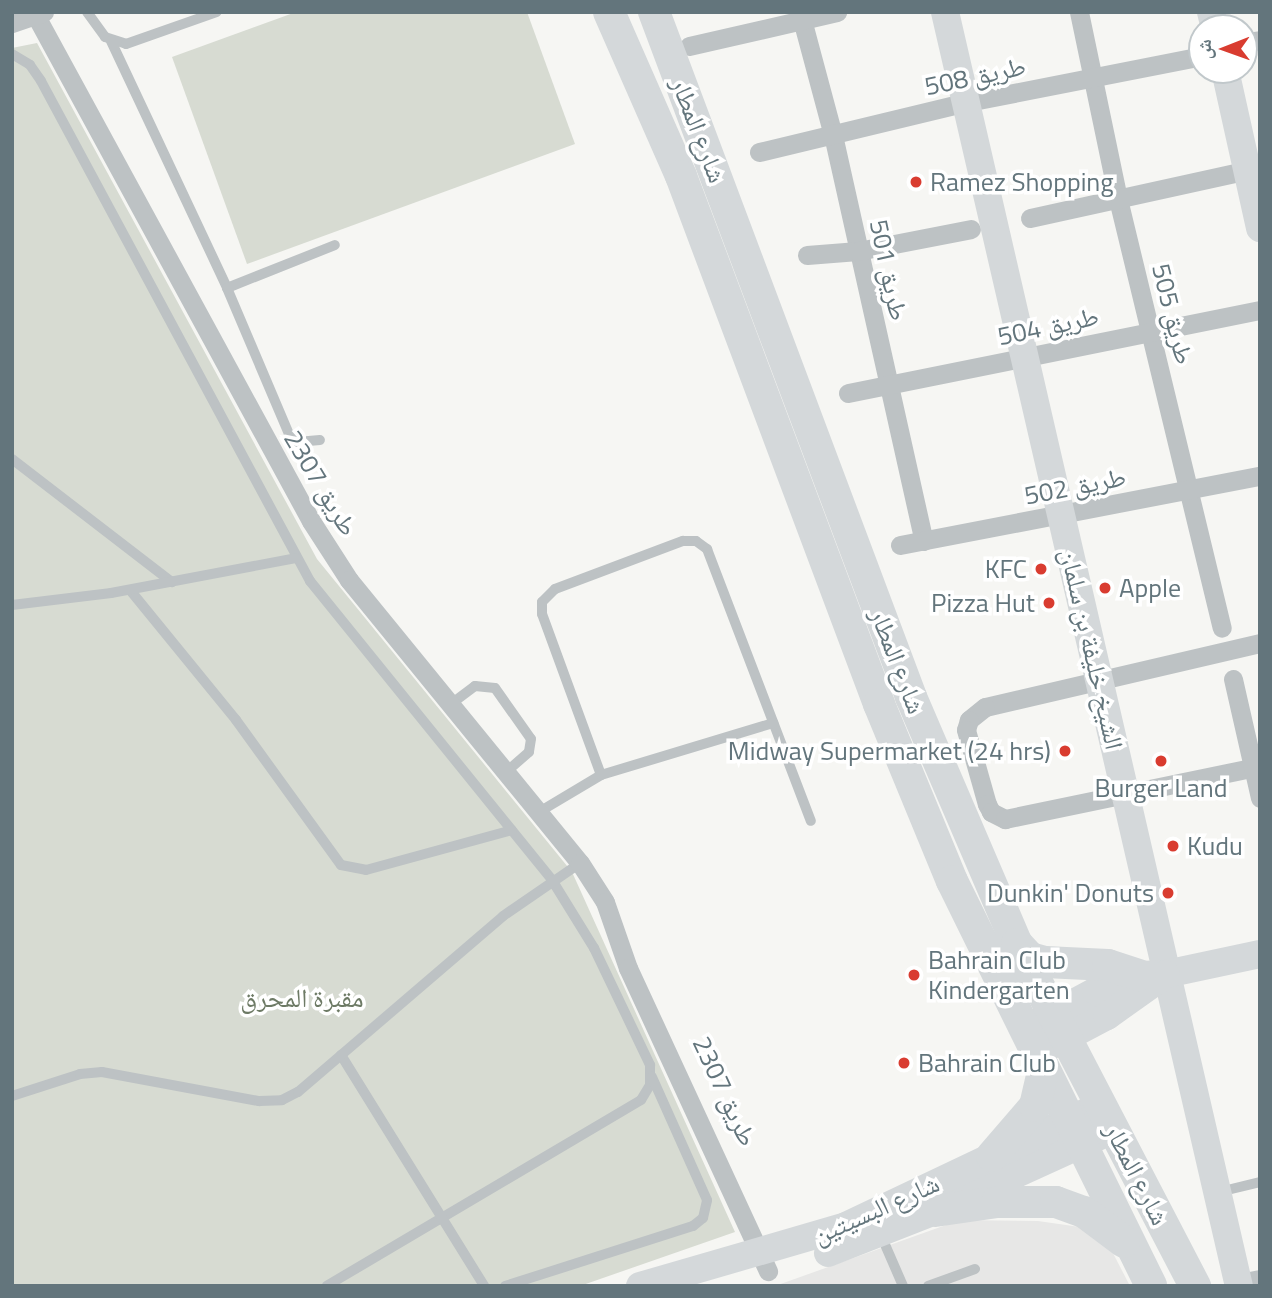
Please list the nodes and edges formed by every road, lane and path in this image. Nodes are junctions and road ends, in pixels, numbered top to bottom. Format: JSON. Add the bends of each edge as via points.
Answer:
{"nodes":[{"id":1,"x":87,"y":12,"type":"edge"},
{"id":2,"x":217,"y":12,"type":"edge"},
{"id":3,"x":609,"y":12,"type":"edge"},
{"id":4,"x":654,"y":12,"type":"edge"},
{"id":5,"x":837,"y":12,"type":"edge"},
{"id":6,"x":945,"y":12,"type":"edge"},
{"id":7,"x":1079,"y":12,"type":"edge"},
{"id":8,"x":801,"y":16,"type":"edge"},
{"id":9,"x":26,"y":17,"type":"edge"},
{"id":10,"x":111,"y":41,"type":"junction"},
{"id":11,"x":689,"y":46,"type":"dead end"},
{"id":12,"x":12,"y":54,"type":"edge"},
{"id":13,"x":1188,"y":59,"type":"edge"},
{"id":14,"x":1094,"y":79,"type":"junction"},
{"id":15,"x":1229,"y":84,"type":"edge"},
{"id":16,"x":968,"y":102,"type":"junction"},
{"id":17,"x":833,"y":135,"type":"junction"},
{"id":18,"x":759,"y":152,"type":"dead end"},
{"id":19,"x":1254,"y":169,"type":"edge"},
{"id":20,"x":1118,"y":199,"type":"junction"},
{"id":21,"x":1030,"y":218,"type":"dead end"},
{"id":22,"x":1260,"y":228,"type":"edge"},
{"id":23,"x":971,"y":229,"type":"dead end"},
{"id":24,"x":335,"y":245,"type":"dead end"},
{"id":25,"x":858,"y":251,"type":"junction"},
{"id":26,"x":807,"y":255,"type":"dead end"},
{"id":27,"x":227,"y":288,"type":"junction"},
{"id":28,"x":1260,"y":310,"type":"edge"},
{"id":29,"x":1150,"y":332,"type":"junction"},
{"id":30,"x":1023,"y":358,"type":"junction"},
{"id":31,"x":888,"y":386,"type":"junction"},
{"id":32,"x":848,"y":393,"type":"dead end"},
{"id":33,"x":320,"y":440,"type":"dead end"},
{"id":34,"x":12,"y":459,"type":"edge"},
{"id":35,"x":1260,"y":476,"type":"edge"},
{"id":36,"x":1192,"y":489,"type":"junction"},
{"id":37,"x":1061,"y":516,"type":"junction"},
{"id":38,"x":924,"y":541,"type":"junction"},
{"id":39,"x":900,"y":545,"type":"dead end"},
{"id":40,"x":296,"y":558,"type":"junction"},
{"id":41,"x":172,"y":582,"type":"junction"},
{"id":42,"x":130,"y":590,"type":"junction"},
{"id":43,"x":12,"y":605,"type":"edge"},
{"id":44,"x":1222,"y":628,"type":"dead end"},
{"id":45,"x":1260,"y":642,"type":"edge"},
{"id":46,"x":1233,"y":678,"type":"dead end"},
{"id":47,"x":1099,"y":679,"type":"junction"},
{"id":48,"x":451,"y":704,"type":"junction"},
{"id":49,"x":773,"y":723,"type":"junction"},
{"id":50,"x":1257,"y":767,"type":"edge"},
{"id":51,"x":506,"y":772,"type":"junction"},
{"id":52,"x":601,"y":775,"type":"junction"},
{"id":53,"x":1126,"y":794,"type":"junction"},
{"id":54,"x":1260,"y":799,"type":"edge"},
{"id":55,"x":539,"y":812,"type":"junction"},
{"id":56,"x":811,"y":821,"type":"dead end"},
{"id":57,"x":512,"y":830,"type":"junction"},
{"id":58,"x":580,"y":863,"type":"junction"},
{"id":59,"x":552,"y":880,"type":"junction"},
{"id":60,"x":1017,"y":944,"type":"junction"},
{"id":61,"x":1260,"y":954,"type":"edge"},
{"id":62,"x":1152,"y":975,"type":"junction"},
{"id":63,"x":1060,"y":1025,"type":"junction"},
{"id":64,"x":1036,"y":1049,"type":"junction"},
{"id":65,"x":341,"y":1055,"type":"junction"},
{"id":66,"x":651,"y":1075,"type":"junction"},
{"id":67,"x":12,"y":1096,"type":"edge"},
{"id":68,"x":1107,"y":1118,"type":"junction"},
{"id":69,"x":1076,"y":1133,"type":"junction"},
{"id":70,"x":992,"y":1156,"type":"junction"},
{"id":71,"x":1260,"y":1182,"type":"edge"},
{"id":72,"x":1216,"y":1192,"type":"junction"},
{"id":73,"x":935,"y":1211,"type":"junction"},
{"id":74,"x":444,"y":1218,"type":"junction"},
{"id":75,"x":880,"y":1233,"type":"junction"},
{"id":76,"x":1130,"y":1246,"type":"junction"},
{"id":77,"x":769,"y":1261,"type":"junction"},
{"id":78,"x":975,"y":1269,"type":"dead end"},
{"id":79,"x":1246,"y":1283,"type":"edge"},
{"id":80,"x":327,"y":1286,"type":"edge"},
{"id":81,"x":484,"y":1286,"type":"edge"},
{"id":82,"x":505,"y":1286,"type":"edge"},
{"id":83,"x":640,"y":1286,"type":"edge"},
{"id":84,"x":715,"y":1286,"type":"edge"},
{"id":85,"x":903,"y":1286,"type":"edge"},
{"id":86,"x":928,"y":1286,"type":"edge"},
{"id":87,"x":1151,"y":1286,"type":"edge"},
{"id":88,"x":1195,"y":1286,"type":"edge"}],
"edges":[{"from":1,"to":10,"type":"lane"},
{"from":2,"to":10,"type":"lane","via":[[134,43]]},
{"from":3,"to":64,"type":"main road","name":"شارع المطار","via":[[681,176],[922,811]]},
{"from":4,"to":60,"type":"main road","name":"شارع المطار","via":[[911,697]]},
{"from":5,"to":8,"type":"street"},
{"from":6,"to":16,"type":"street","name":"الشيخ خليفة بن سلمان"},
{"from":7,"to":14,"type":"street","name":"طريق 505"},
{"from":8,"to":11,"type":"street"},
{"from":8,"to":17,"type":"street","name":"طريق 501"},
{"from":9,"to":48,"type":"street","name":"طريق 2307","via":[[287,484],[349,580]]},
{"from":10,"to":27,"type":"lane"},
{"from":12,"to":40,"type":"lane","via":[[30,65],[41,80],[262,486]]},
{"from":13,"to":14,"type":"street","name":"طريق 508"},
{"from":14,"to":16,"type":"street","name":"طريق 508"},
{"from":14,"to":20,"type":"street","name":"طريق 505"},
{"from":15,"to":19,"type":"street"},
{"from":16,"to":17,"type":"street","name":"طريق 508"},
{"from":16,"to":30,"type":"street","name":"الشيخ خليفة بن سلمان"},
{"from":17,"to":18,"type":"street","name":"طريق 508"},
{"from":17,"to":25,"type":"street","name":"طريق 501"},
{"from":19,"to":20,"type":"street"},
{"from":19,"to":22,"type":"street"},
{"from":20,"to":21,"type":"street"},
{"from":20,"to":29,"type":"street","name":"طريق 505"},
{"from":23,"to":25,"type":"street"},
{"from":24,"to":27,"type":"lane"},
{"from":25,"to":26,"type":"street"},
{"from":25,"to":31,"type":"street","name":"طريق 501"},
{"from":27,"to":33,"type":"lane","via":[[289,434],[297,442]]},
{"from":28,"to":29,"type":"street","name":"طريق 504"},
{"from":29,"to":30,"type":"street","name":"طريق 504"},
{"from":29,"to":36,"type":"street","name":"طريق 505"},
{"from":30,"to":31,"type":"street","name":"طريق 504"},
{"from":30,"to":37,"type":"street","name":"الشيخ خليفة بن سلمان"},
{"from":31,"to":32,"type":"street","name":"طريق 504"},
{"from":31,"to":38,"type":"street","name":"طريق 501"},
{"from":34,"to":41,"type":"lane"},
{"from":35,"to":36,"type":"street","name":"طريق 502"},
{"from":36,"to":37,"type":"street","name":"طريق 502"},
{"from":36,"to":44,"type":"street","name":"طريق 505"},
{"from":37,"to":38,"type":"street","name":"طريق 502"},
{"from":37,"to":47,"type":"street","name":"الشيخ خليفة بن سلمان"},
{"from":38,"to":39,"type":"street","name":"طريق 502"},
{"from":40,"to":41,"type":"lane"},
{"from":40,"to":57,"type":"lane","via":[[327,603]]},
{"from":41,"to":42,"type":"lane"},
{"from":42,"to":43,"type":"lane"},
{"from":42,"to":57,"type":"lane","via":[[236,720],[341,865],[366,870]]},
{"from":45,"to":47,"type":"street"},
{"from":46,"to":50,"type":"street"},
{"from":47,"to":53,"type":"street","name":"الشيخ خليفة بن سلمان"},
{"from":47,"to":53,"type":"street","via":[[985,707],[969,720],[968,740],[987,804],[998,817]]},
{"from":48,"to":51,"type":"street","name":"طريق 2307"},
{"from":48,"to":51,"type":"lane","via":[[475,686],[495,688],[531,739],[528,752]]},
{"from":49,"to":52,"type":"lane"},
{"from":49,"to":52,"type":"lane","via":[[707,549],[696,541],[683,541],[555,589],[542,602],[542,614]]},
{"from":49,"to":56,"type":"lane"},
{"from":50,"to":53,"type":"street"},
{"from":50,"to":54,"type":"street"},
{"from":51,"to":55,"type":"street","name":"طريق 2307"},
{"from":52,"to":55,"type":"lane"},
{"from":53,"to":62,"type":"street","name":"الشيخ خليفة بن سلمان"},
{"from":55,"to":58,"type":"street","name":"طريق 2307"},
{"from":57,"to":59,"type":"lane"},
{"from":58,"to":59,"type":"lane"},
{"from":58,"to":77,"type":"street","name":"طريق 2307","via":[[638,962]]},
{"from":59,"to":65,"type":"lane","via":[[456,954]]},
{"from":59,"to":66,"type":"lane","via":[[613,984]]},
{"from":60,"to":62,"type":"main road","via":[[1030,958],[1045,962],[1108,965]]},
{"from":60,"to":63,"type":"main road","name":"شارع المطار"},
{"from":61,"to":62,"type":"street"},
{"from":62,"to":63,"type":"street"},
{"from":62,"to":72,"type":"street","name":"الشيخ خليفة بن سلمان"},
{"from":63,"to":64,"type":"street"},
{"from":63,"to":68,"type":"main road","name":"شارع المطار"},
{"from":64,"to":69,"type":"main road","name":"شارع المطار"},
{"from":64,"to":70,"type":"main road","via":[[1035,1106]]},
{"from":65,"to":67,"type":"lane","via":[[298,1092],[271,1102],[102,1072],[80,1074]]},
{"from":65,"to":74,"type":"lane"},
{"from":66,"to":74,"type":"lane","via":[[641,1100]]},
{"from":66,"to":82,"type":"lane","via":[[707,1200],[702,1218],[693,1226]]},
{"from":68,"to":69,"type":"street","name":"شارع البسيتين"},
{"from":68,"to":88,"type":"main road","name":"شارع المطار"},
{"from":69,"to":70,"type":"street","name":"شارع البسيتين"},
{"from":69,"to":73,"type":"street","name":"شارع البسيتين"},
{"from":69,"to":76,"type":"main road","name":"شارع المطار"},
{"from":70,"to":77,"type":"street","name":"شارع البسيتين"},
{"from":71,"to":72,"type":"lane"},
{"from":72,"to":79,"type":"street","name":"الشيخ خليفة بن سلمان"},
{"from":73,"to":75,"type":"street","name":"شارع البسيتين"},
{"from":73,"to":76,"type":"main road","via":[[997,1202],[1056,1202],[1084,1212]]},
{"from":74,"to":80,"type":"lane"},
{"from":74,"to":81,"type":"lane"},
{"from":75,"to":77,"type":"street","name":"شارع البسيتين"},
{"from":75,"to":85,"type":"lane"},
{"from":76,"to":87,"type":"main road","name":"شارع المطار"},
{"from":77,"to":83,"type":"street","name":"شارع البسيتين"},
{"from":77,"to":84,"type":"street","name":"شارع البسيتين"},
{"from":78,"to":86,"type":"lane"}]}
